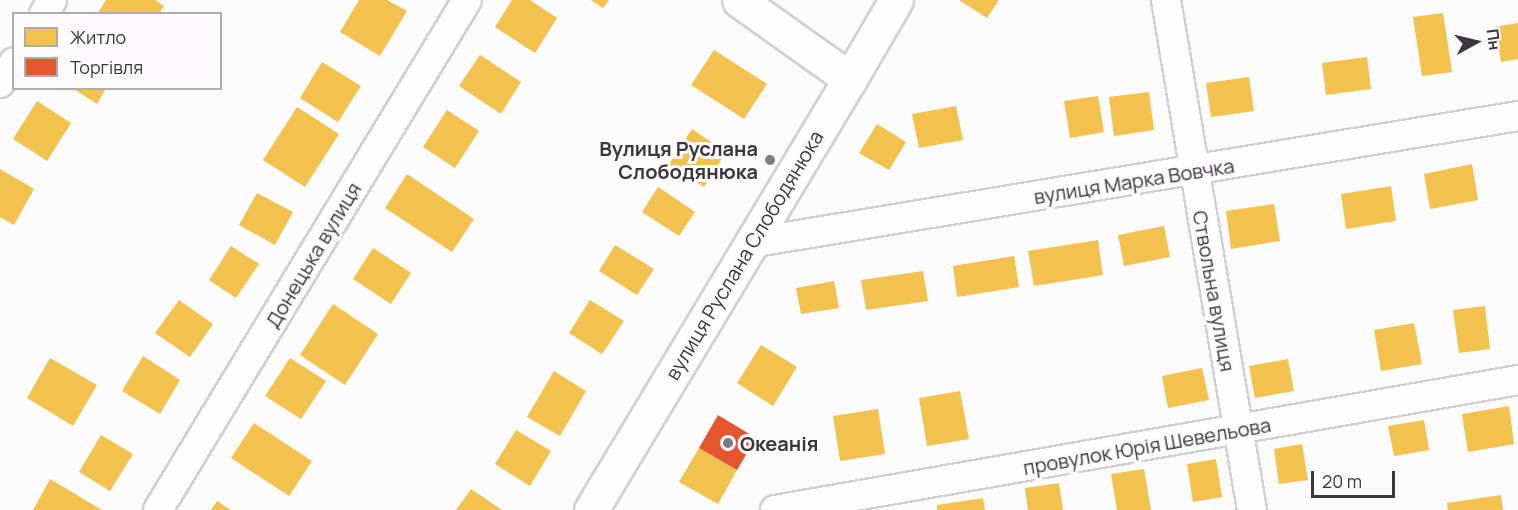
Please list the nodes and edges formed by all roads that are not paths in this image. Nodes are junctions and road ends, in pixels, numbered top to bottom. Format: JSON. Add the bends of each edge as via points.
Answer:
{"nodes":[{"id":1,"x":467,"y":0,"type":"edge"},
{"id":2,"x":739,"y":0,"type":"edge"},
{"id":3,"x":896,"y":0,"type":"edge"},
{"id":4,"x":1166,"y":0,"type":"edge"},
{"id":5,"x":12,"y":65,"type":"edge"},
{"id":6,"x":850,"y":79,"type":"junction"},
{"id":7,"x":0,"y":84,"type":"edge"},
{"id":8,"x":1518,"y":116,"type":"edge"},
{"id":9,"x":1193,"y":173,"type":"junction"},
{"id":10,"x":750,"y":243,"type":"junction"},
{"id":11,"x":1518,"y":380,"type":"edge"},
{"id":12,"x":1238,"y":430,"type":"junction"},
{"id":13,"x":158,"y":510,"type":"edge"},
{"id":14,"x":591,"y":510,"type":"edge"},
{"id":15,"x":775,"y":510,"type":"edge"},
{"id":16,"x":1252,"y":510,"type":"edge"}],
"edges":[{"from":1,"to":13,"type":"street","name":"Донецька вулиця"},
{"from":2,"to":6,"type":"main road"},
{"from":3,"to":6,"type":"main road","name":"вулиця Руслана Слободянюка"},
{"from":4,"to":9,"type":"street","name":"Ствольна вулиця"},
{"from":5,"to":7,"type":"street"},
{"from":6,"to":10,"type":"main road","name":"вулиця Руслана Слободянюка"},
{"from":8,"to":9,"type":"street","name":"вулиця Марка Вовчка"},
{"from":9,"to":10,"type":"street","name":"вулиця Марка Вовчка"},
{"from":9,"to":12,"type":"street","name":"Ствольна вулиця"},
{"from":10,"to":14,"type":"main road","name":"вулиця Руслана Слободянюка"},
{"from":11,"to":12,"type":"street","name":"провулок Юрія Шевельова"},
{"from":12,"to":15,"type":"street","name":"провулок Юрія Шевельова"},
{"from":12,"to":16,"type":"street","name":"Ствольна вулиця"}]}
